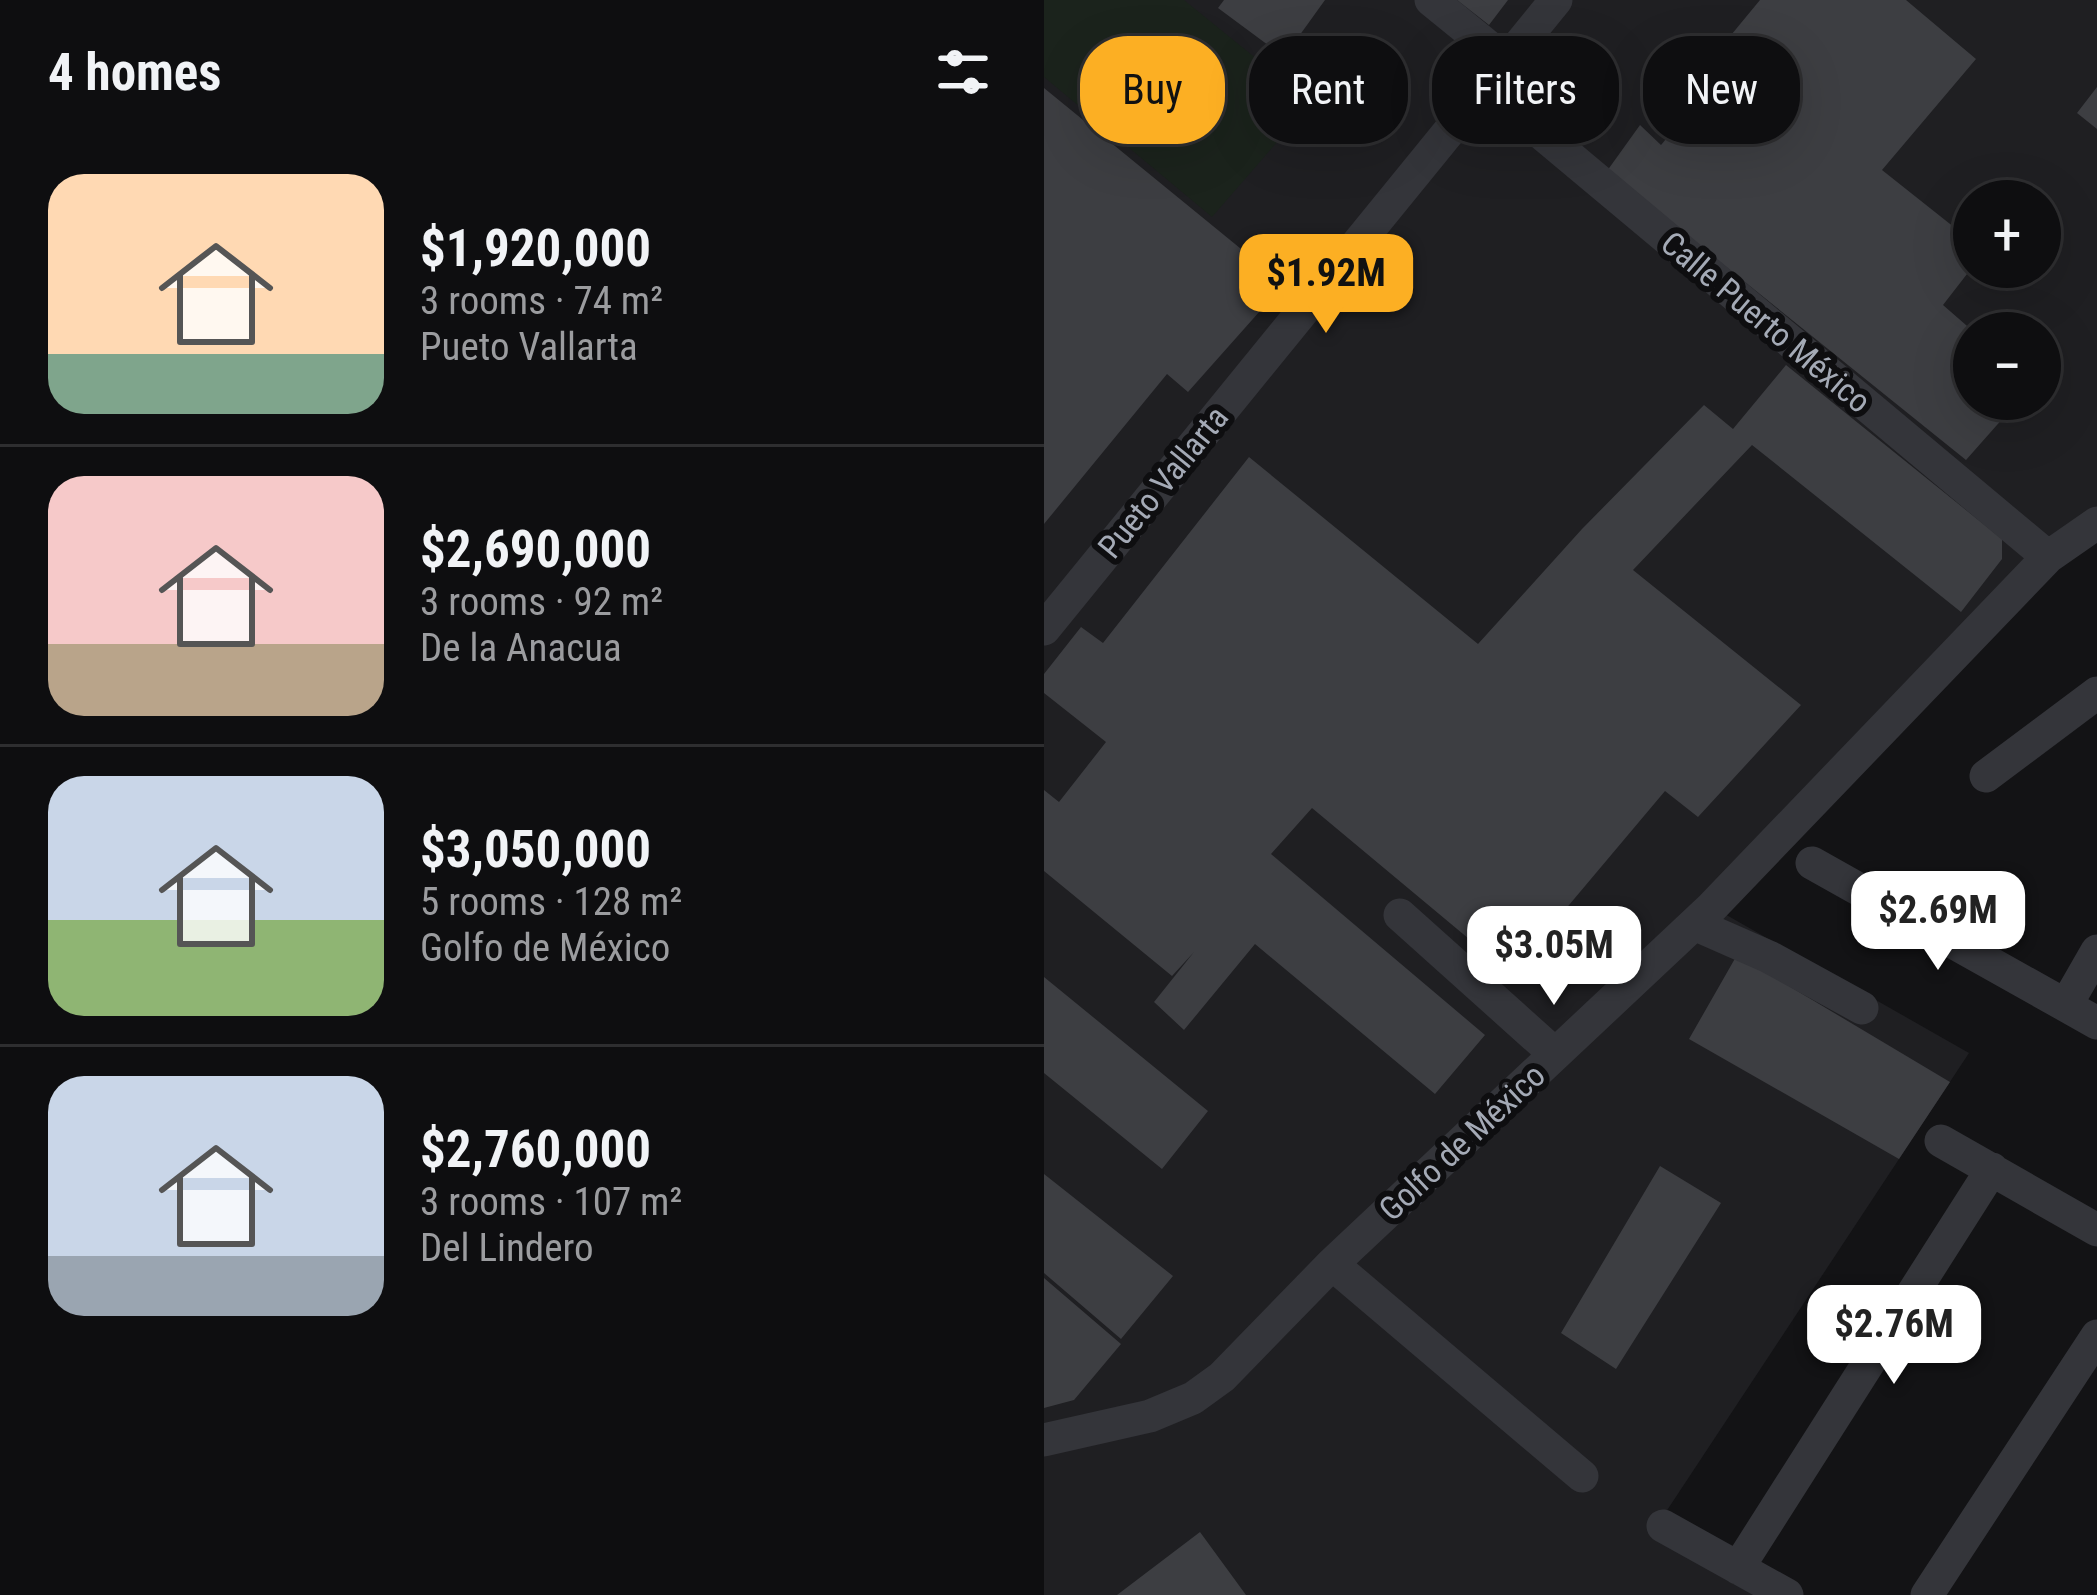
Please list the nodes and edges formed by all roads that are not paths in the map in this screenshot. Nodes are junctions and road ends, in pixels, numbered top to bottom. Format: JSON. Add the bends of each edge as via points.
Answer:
{"nodes":[{"id":1,"x":1432,"y":0,"type":"edge"},
{"id":2,"x":1556,"y":0,"type":"edge"},
{"id":3,"x":1464,"y":36,"type":"edge"},
{"id":4,"x":1526,"y":36,"type":"edge"},
{"id":5,"x":1438,"y":144,"type":"edge"},
{"id":6,"x":1577,"y":144,"type":"edge"},
{"id":7,"x":2097,"y":523,"type":"edge"},
{"id":8,"x":2048,"y":557,"type":"junction"},
{"id":9,"x":1044,"y":629,"type":"edge"},
{"id":10,"x":2097,"y":693,"type":"edge"},
{"id":11,"x":1986,"y":776,"type":"dead end"},
{"id":12,"x":1813,"y":863,"type":"dead end"},
{"id":13,"x":1400,"y":915,"type":"dead end"},
{"id":14,"x":1694,"y":924,"type":"junction"},
{"id":15,"x":2097,"y":951,"type":"edge"},
{"id":16,"x":2066,"y":1005,"type":"junction"},
{"id":17,"x":1862,"y":1008,"type":"dead end"},
{"id":18,"x":2097,"y":1022,"type":"edge"},
{"id":19,"x":1555,"y":1054,"type":"junction"},
{"id":20,"x":1941,"y":1141,"type":"dead end"},
{"id":21,"x":1992,"y":1169,"type":"junction"},
{"id":22,"x":2097,"y":1230,"type":"edge"},
{"id":23,"x":1332,"y":1264,"type":"junction"},
{"id":24,"x":2097,"y":1336,"type":"edge"},
{"id":25,"x":1044,"y":1440,"type":"edge"},
{"id":26,"x":1582,"y":1476,"type":"dead end"},
{"id":27,"x":1664,"y":1526,"type":"dead end"},
{"id":28,"x":1738,"y":1568,"type":"junction"},
{"id":29,"x":1787,"y":1595,"type":"edge"},
{"id":30,"x":1928,"y":1595,"type":"edge"}],
"edges":[{"from":1,"to":3,"type":"street","name":"Calle Puerto México"},
{"from":2,"to":4,"type":"street","name":"Pueto Vallarta"},
{"from":5,"to":9,"type":"street","name":"Pueto Vallarta"},
{"from":6,"to":8,"type":"street","name":"Calle Puerto México"},
{"from":7,"to":8,"type":"street","name":"Golfo de México"},
{"from":8,"to":14,"type":"street","name":"Golfo de México"},
{"from":10,"to":11,"type":"street"},
{"from":12,"to":16,"type":"street"},
{"from":13,"to":19,"type":"street"},
{"from":14,"to":17,"type":"street"},
{"from":14,"to":19,"type":"street","name":"Golfo de México"},
{"from":15,"to":16,"type":"street"},
{"from":16,"to":18,"type":"street"},
{"from":19,"to":23,"type":"street","name":"Golfo de México"},
{"from":20,"to":21,"type":"street"},
{"from":21,"to":22,"type":"street"},
{"from":21,"to":28,"type":"street"},
{"from":23,"to":25,"type":"street","name":"Golfo de México","via":[[1192,1399]]},
{"from":23,"to":26,"type":"street"},
{"from":24,"to":30,"type":"street"},
{"from":27,"to":28,"type":"street"},
{"from":28,"to":29,"type":"street"}]}
